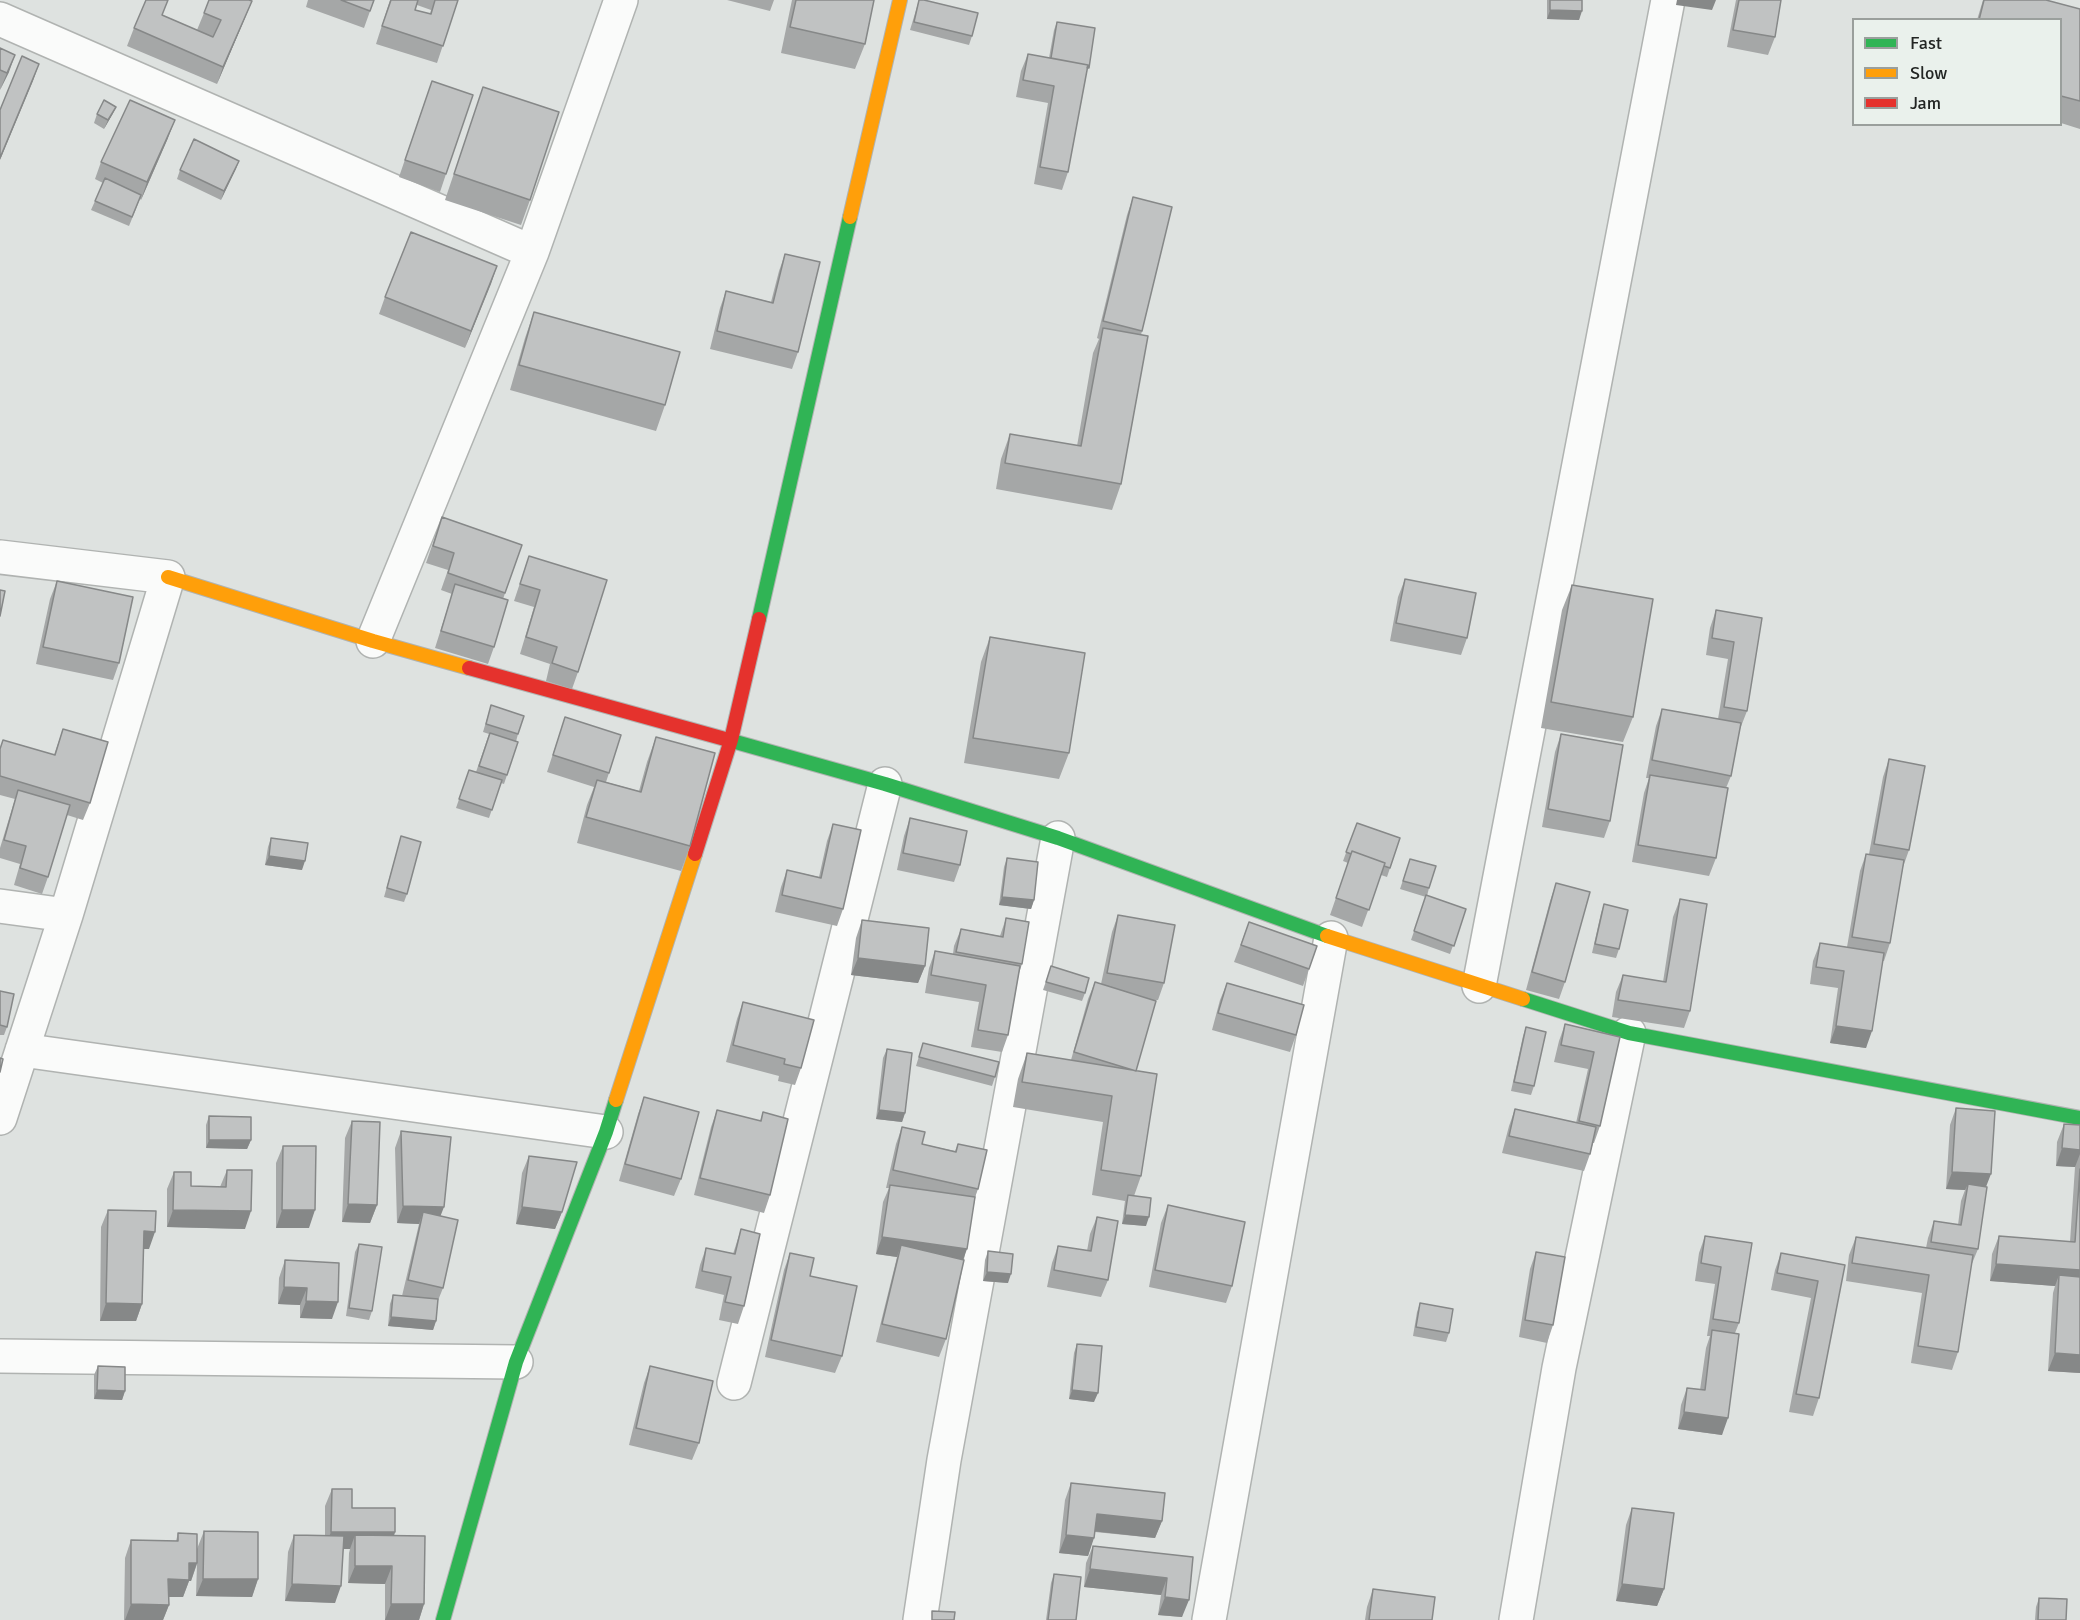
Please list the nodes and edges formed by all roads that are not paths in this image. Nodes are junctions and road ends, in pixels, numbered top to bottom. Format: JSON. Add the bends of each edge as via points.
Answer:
{"nodes":[{"id":1,"x":621,"y":0,"type":"edge"},
{"id":2,"x":900,"y":0,"type":"edge"},
{"id":3,"x":1668,"y":0,"type":"edge"},
{"id":4,"x":0,"y":19,"type":"edge"},
{"id":5,"x":532,"y":252,"type":"junction"},
{"id":6,"x":0,"y":557,"type":"edge"},
{"id":7,"x":168,"y":577,"type":"junction"},
{"id":8,"x":373,"y":641,"type":"junction"},
{"id":9,"x":731,"y":740,"type":"junction"},
{"id":10,"x":885,"y":784,"type":"junction"},
{"id":11,"x":1058,"y":838,"type":"junction"},
{"id":12,"x":0,"y":906,"type":"edge"},
{"id":13,"x":66,"y":915,"type":"junction"},
{"id":14,"x":1331,"y":938,"type":"junction"},
{"id":15,"x":1479,"y":986,"type":"junction"},
{"id":16,"x":1629,"y":1033,"type":"junction"},
{"id":17,"x":22,"y":1050,"type":"junction"},
{"id":18,"x":0,"y":1118,"type":"edge"},
{"id":19,"x":2080,"y":1118,"type":"edge"},
{"id":20,"x":606,"y":1132,"type":"junction"},
{"id":21,"x":0,"y":1356,"type":"edge"},
{"id":22,"x":516,"y":1362,"type":"junction"},
{"id":23,"x":734,"y":1383,"type":"dead end"},
{"id":24,"x":443,"y":1620,"type":"edge"},
{"id":25,"x":920,"y":1620,"type":"edge"},
{"id":26,"x":1209,"y":1620,"type":"edge"},
{"id":27,"x":1516,"y":1620,"type":"edge"}],
"edges":[{"from":1,"to":5,"type":"street"},
{"from":2,"to":9,"type":"street"},
{"from":3,"to":15,"type":"street"},
{"from":4,"to":5,"type":"street"},
{"from":5,"to":8,"type":"street"},
{"from":6,"to":7,"type":"street"},
{"from":7,"to":8,"type":"street"},
{"from":7,"to":13,"type":"street"},
{"from":8,"to":9,"type":"street"},
{"from":9,"to":10,"type":"street"},
{"from":9,"to":20,"type":"street"},
{"from":10,"to":11,"type":"street"},
{"from":10,"to":23,"type":"street"},
{"from":11,"to":14,"type":"street"},
{"from":11,"to":25,"type":"street","via":[[944,1460]]},
{"from":12,"to":13,"type":"street"},
{"from":13,"to":17,"type":"street"},
{"from":14,"to":15,"type":"street"},
{"from":14,"to":26,"type":"street"},
{"from":15,"to":16,"type":"street"},
{"from":16,"to":19,"type":"street"},
{"from":16,"to":27,"type":"street","via":[[1559,1368]]},
{"from":17,"to":18,"type":"street"},
{"from":17,"to":20,"type":"street"},
{"from":20,"to":22,"type":"street"},
{"from":21,"to":22,"type":"street"},
{"from":22,"to":24,"type":"street"}]}
